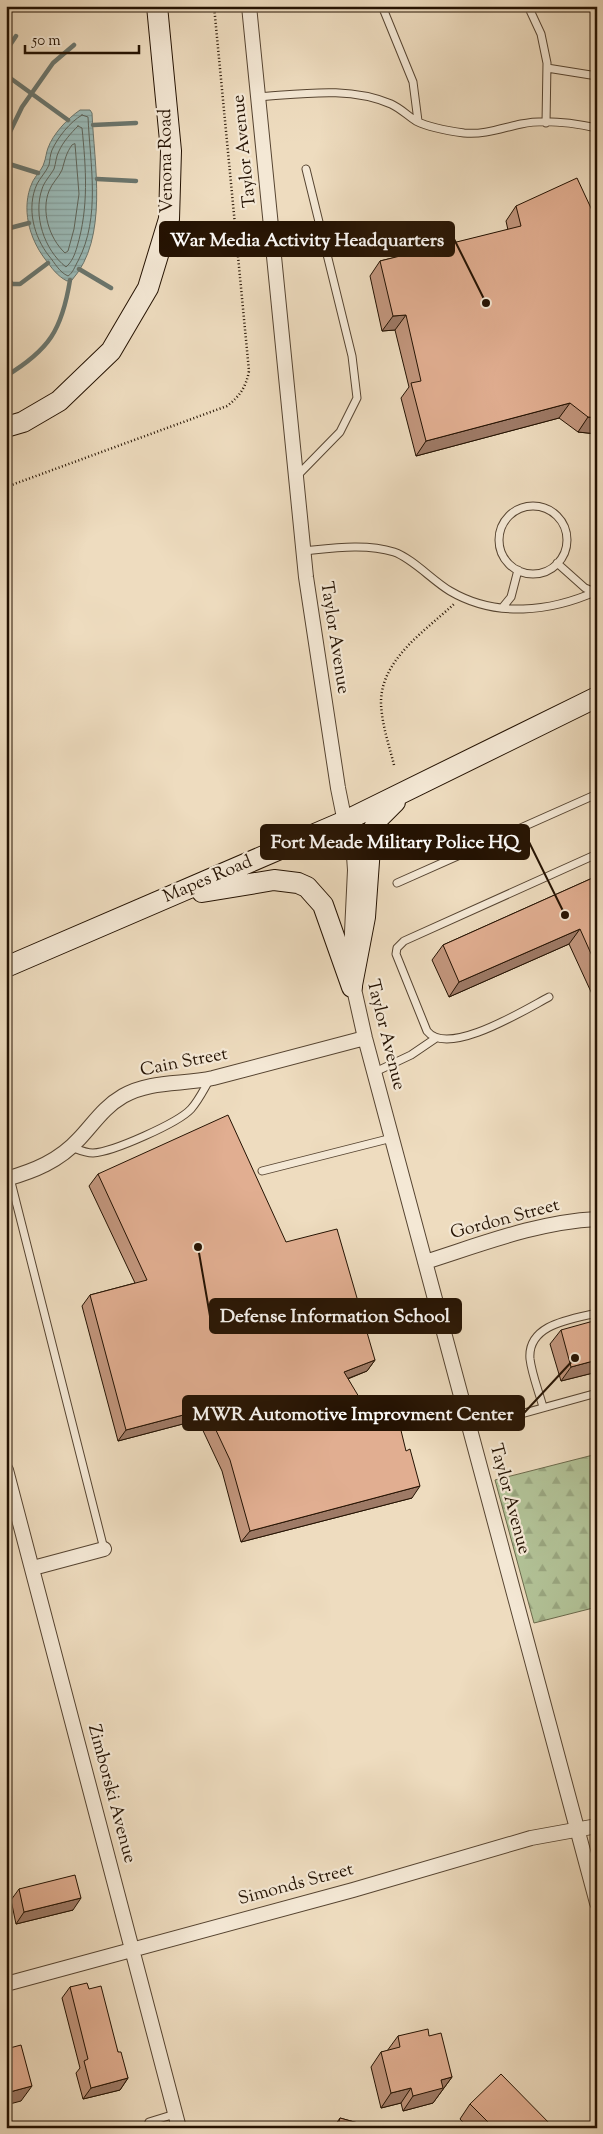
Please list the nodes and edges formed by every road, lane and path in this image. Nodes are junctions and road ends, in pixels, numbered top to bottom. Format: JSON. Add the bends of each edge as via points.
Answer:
{"nodes":[{"id":1,"x":157,"y":6,"type":"edge"},
{"id":2,"x":214,"y":6,"type":"edge"},
{"id":3,"x":249,"y":6,"type":"edge"},
{"id":4,"x":382,"y":6,"type":"edge"},
{"id":5,"x":528,"y":6,"type":"edge"},
{"id":6,"x":547,"y":68,"type":"junction"},
{"id":7,"x":597,"y":76,"type":"edge"},
{"id":8,"x":258,"y":97,"type":"junction"},
{"id":9,"x":418,"y":121,"type":"junction"},
{"id":10,"x":546,"y":123,"type":"junction"},
{"id":11,"x":597,"y":128,"type":"edge"},
{"id":12,"x":306,"y":169,"type":"dead end"},
{"id":13,"x":6,"y":428,"type":"edge"},
{"id":14,"x":296,"y":477,"type":"junction"},
{"id":15,"x":6,"y":487,"type":"edge"},
{"id":16,"x":303,"y":551,"type":"junction"},
{"id":17,"x":557,"y":563,"type":"junction"},
{"id":18,"x":518,"y":570,"type":"junction"},
{"id":19,"x":596,"y":592,"type":"edge"},
{"id":20,"x":454,"y":604,"type":"dead end"},
{"id":21,"x":502,"y":608,"type":"junction"},
{"id":22,"x":595,"y":702,"type":"edge"},
{"id":23,"x":394,"y":765,"type":"dead end"},
{"id":24,"x":405,"y":792,"type":"junction"},
{"id":25,"x":597,"y":794,"type":"edge"},
{"id":26,"x":345,"y":821,"type":"junction"},
{"id":27,"x":597,"y":854,"type":"edge"},
{"id":28,"x":397,"y":883,"type":"dead end"},
{"id":29,"x":159,"y":901,"type":"junction"},
{"id":30,"x":6,"y":967,"type":"edge"},
{"id":31,"x":352,"y":987,"type":"junction"},
{"id":32,"x":549,"y":997,"type":"dead end"},
{"id":33,"x":364,"y":1038,"type":"junction"},
{"id":34,"x":436,"y":1038,"type":"junction"},
{"id":35,"x":375,"y":1072,"type":"junction"},
{"id":36,"x":210,"y":1079,"type":"junction"},
{"id":37,"x":392,"y":1138,"type":"junction"},
{"id":38,"x":71,"y":1147,"type":"junction"},
{"id":39,"x":262,"y":1170,"type":"dead end"},
{"id":40,"x":8,"y":1178,"type":"edge"},
{"id":41,"x":597,"y":1220,"type":"edge"},
{"id":42,"x":425,"y":1262,"type":"junction"},
{"id":43,"x":597,"y":1313,"type":"edge"},
{"id":44,"x":597,"y":1393,"type":"edge"},
{"id":45,"x":544,"y":1408,"type":"junction"},
{"id":46,"x":470,"y":1428,"type":"junction"},
{"id":47,"x":6,"y":1470,"type":"edge"},
{"id":48,"x":104,"y":1549,"type":"joint"},
{"id":49,"x":33,"y":1568,"type":"junction"},
{"id":50,"x":597,"y":1826,"type":"edge"},
{"id":51,"x":577,"y":1829,"type":"junction"},
{"id":52,"x":597,"y":1903,"type":"edge"},
{"id":53,"x":132,"y":1950,"type":"junction"},
{"id":54,"x":6,"y":1984,"type":"edge"},
{"id":55,"x":175,"y":2114,"type":"junction"},
{"id":56,"x":147,"y":2128,"type":"edge"},
{"id":57,"x":179,"y":2128,"type":"edge"}],
"edges":[{"from":1,"to":13,"type":"street","name":"Venona Road","via":[[171,152],[169,219],[148,288],[111,351],[59,401]]},
{"from":2,"to":15,"type":"path","via":[[249,371],[246,384],[239,397],[227,406]]},
{"from":3,"to":8,"type":"street","name":"Taylor Avenue"},
{"from":4,"to":9,"type":"lane","via":[[413,82]]},
{"from":5,"to":6,"type":"lane","via":[[541,34]]},
{"from":6,"to":7,"type":"lane"},
{"from":6,"to":10,"type":"lane"},
{"from":8,"to":9,"type":"lane","via":[[321,92],[363,96],[391,104]]},
{"from":8,"to":14,"type":"street","name":"Taylor Avenue"},
{"from":9,"to":10,"type":"lane","via":[[468,133],[523,123]]},
{"from":10,"to":11,"type":"lane","via":[[572,122]]},
{"from":12,"to":14,"type":"lane","via":[[352,356],[356,398],[340,432]]},
{"from":14,"to":16,"type":"street","name":"Taylor Avenue"},
{"from":16,"to":21,"type":"lane","via":[[362,547],[395,552],[451,592],[486,606]]},
{"from":16,"to":26,"type":"street","name":"Taylor Avenue"},
{"from":17,"to":18,"type":"lane","via":[[541,573]]},
{"from":17,"to":18,"type":"lane","via":[[565,551],[567,540],[560,520],[543,507],[522,507],[504,521],[499,543],[508,564]]},
{"from":17,"to":19,"type":"lane","via":[[585,588]]},
{"from":18,"to":21,"type":"lane","via":[[511,597]]},
{"from":19,"to":21,"type":"lane","via":[[545,609]]},
{"from":20,"to":23,"type":"path","via":[[396,658],[386,681],[382,714]]},
{"from":22,"to":24,"type":"street","name":"Mapes Road"},
{"from":24,"to":26,"type":"street","name":"Mapes Road"},
{"from":24,"to":31,"type":"street","via":[[379,818],[371,834],[364,917]]},
{"from":25,"to":28,"type":"lane"},
{"from":26,"to":29,"type":"street","name":"Mapes Road"},
{"from":26,"to":31,"type":"street","name":"Taylor Avenue","via":[[355,870]]},
{"from":27,"to":34,"type":"lane","via":[[399,945],[396,954],[427,1031]]},
{"from":29,"to":30,"type":"street","name":"Mapes Road"},
{"from":29,"to":31,"type":"street","via":[[259,882],[298,883],[315,894],[323,905]]},
{"from":31,"to":33,"type":"street","name":"Taylor Avenue"},
{"from":32,"to":34,"type":"lane","via":[[463,1038]]},
{"from":33,"to":35,"type":"street","name":"Taylor Avenue"},
{"from":33,"to":36,"type":"street","name":"Cain Street"},
{"from":34,"to":35,"type":"lane","via":[[412,1055]]},
{"from":35,"to":37,"type":"street","name":"Taylor Avenue"},
{"from":36,"to":38,"type":"street","name":"Cain Street","via":[[161,1083],[123,1096],[103,1111]]},
{"from":36,"to":38,"type":"lane","via":[[191,1110],[170,1123],[95,1153]]},
{"from":37,"to":39,"type":"lane"},
{"from":37,"to":42,"type":"street","name":"Taylor Avenue"},
{"from":38,"to":40,"type":"street","name":"Cain Street","via":[[48,1164]]},
{"from":40,"to":48,"type":"lane"},
{"from":41,"to":42,"type":"street","name":"Gordon Street","via":[[536,1227]]},
{"from":42,"to":46,"type":"street","name":"Taylor Avenue"},
{"from":43,"to":45,"type":"lane","via":[[551,1326],[534,1340],[530,1360]]},
{"from":44,"to":45,"type":"lane"},
{"from":45,"to":46,"type":"lane"},
{"from":46,"to":51,"type":"street","name":"Taylor Avenue"},
{"from":47,"to":49,"type":"street","name":"Zimborski Avenue"},
{"from":48,"to":49,"type":"street"},
{"from":49,"to":53,"type":"street","name":"Zimborski Avenue"},
{"from":50,"to":51,"type":"street","name":"Simonds Street"},
{"from":51,"to":52,"type":"street","name":"Taylor Avenue"},
{"from":51,"to":53,"type":"street","name":"Simonds Street","via":[[531,1838]]},
{"from":53,"to":54,"type":"street","name":"Simonds Street"},
{"from":53,"to":55,"type":"street","name":"Zimborski Avenue"},
{"from":55,"to":56,"type":"lane","via":[[149,2122]]},
{"from":55,"to":57,"type":"street","name":"Zimborski Avenue"}]}
